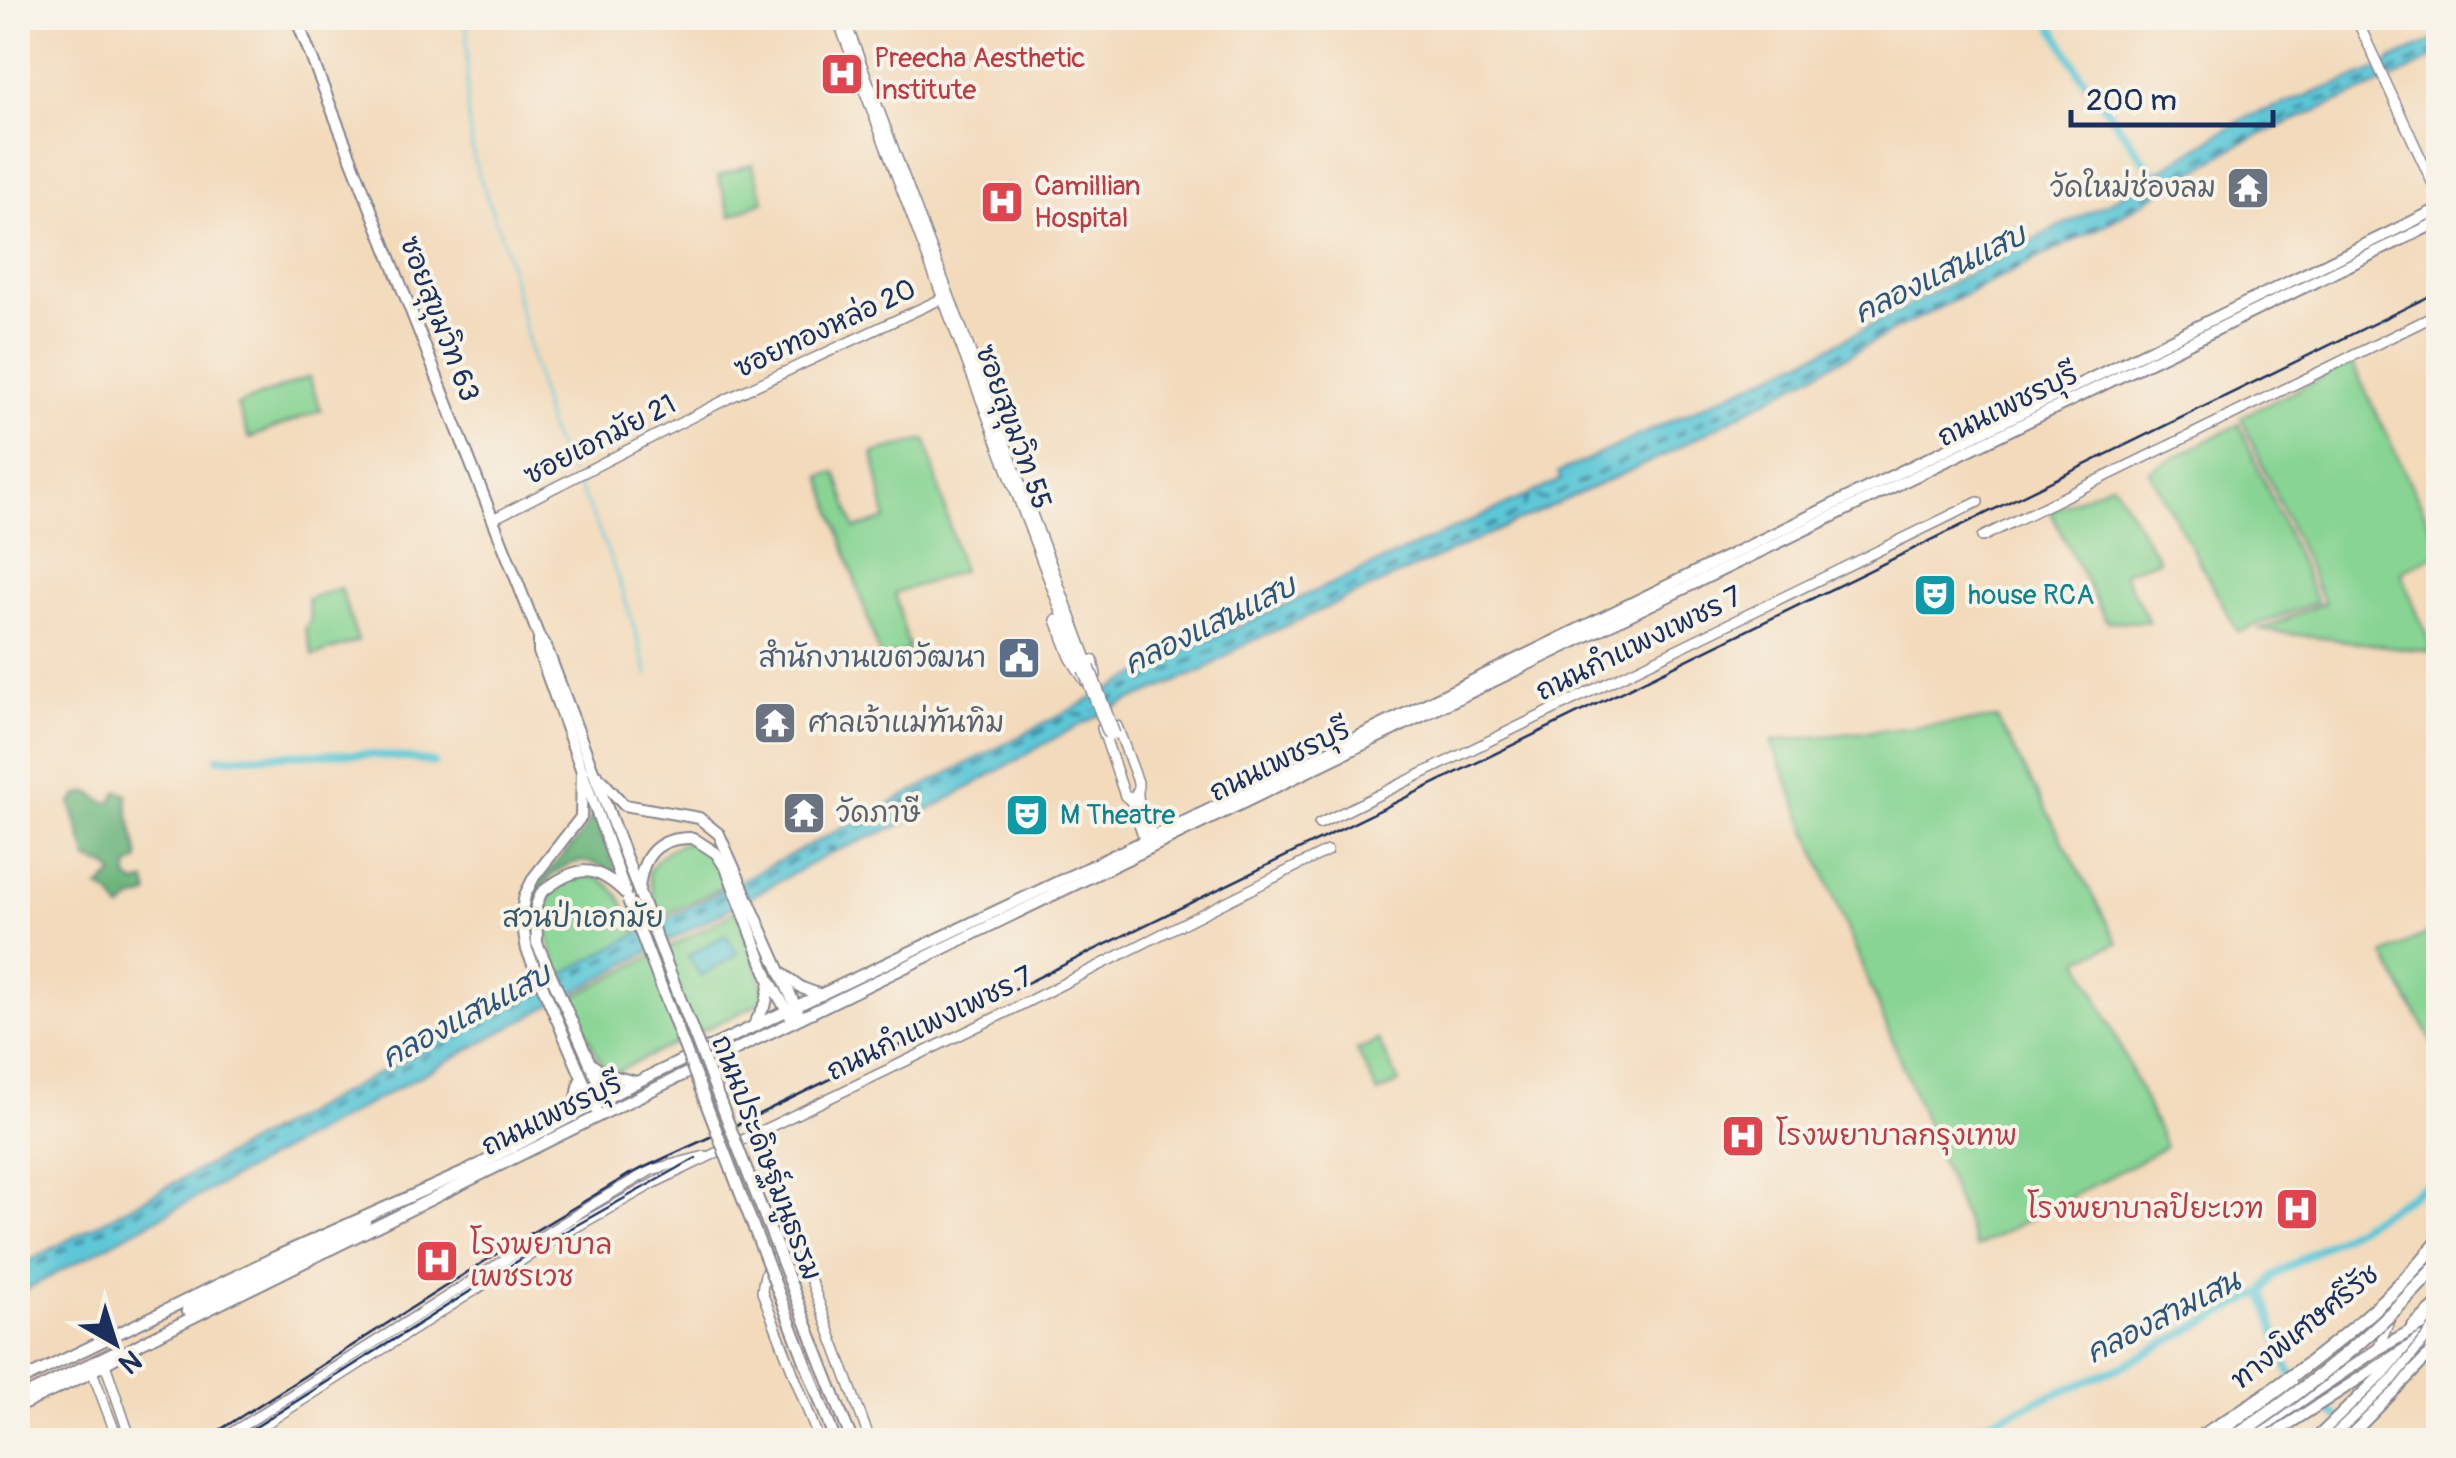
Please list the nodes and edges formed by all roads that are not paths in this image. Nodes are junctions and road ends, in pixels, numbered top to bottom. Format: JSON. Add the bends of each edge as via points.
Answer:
{"nodes":[{"id":1,"x":296,"y":18,"type":"edge"},
{"id":2,"x":841,"y":18,"type":"edge"},
{"id":3,"x":2356,"y":18,"type":"edge"},
{"id":4,"x":2438,"y":195,"type":"edge"},
{"id":5,"x":2438,"y":209,"type":"edge"},
{"id":6,"x":2438,"y":222,"type":"edge"},
{"id":7,"x":928,"y":250,"type":"junction"},
{"id":8,"x":2288,"y":289,"type":"junction"},
{"id":9,"x":941,"y":300,"type":"junction"},
{"id":10,"x":2438,"y":314,"type":"edge"},
{"id":11,"x":728,"y":399,"type":"joint"},
{"id":12,"x":1978,"y":502,"type":"dead end"},
{"id":13,"x":493,"y":519,"type":"junction"},
{"id":14,"x":1982,"y":537,"type":"dead end"},
{"id":15,"x":1052,"y":582,"type":"junction"},
{"id":16,"x":586,"y":768,"type":"junction"},
{"id":17,"x":1134,"y":799,"type":"junction"},
{"id":18,"x":1319,"y":824,"type":"dead end"},
{"id":19,"x":1151,"y":844,"type":"junction"},
{"id":20,"x":1327,"y":851,"type":"dead end"},
{"id":21,"x":731,"y":868,"type":"junction"},
{"id":22,"x":640,"y":893,"type":"junction"},
{"id":23,"x":627,"y":896,"type":"junction"},
{"id":24,"x":751,"y":918,"type":"junction"},
{"id":25,"x":780,"y":972,"type":"junction"},
{"id":26,"x":770,"y":982,"type":"junction"},
{"id":27,"x":822,"y":995,"type":"junction"},
{"id":28,"x":791,"y":1009,"type":"junction"},
{"id":29,"x":798,"y":1020,"type":"junction"},
{"id":30,"x":753,"y":1027,"type":"junction"},
{"id":31,"x":590,"y":1063,"type":"junction"},
{"id":32,"x":579,"y":1075,"type":"junction"},
{"id":33,"x":637,"y":1082,"type":"junction"},
{"id":34,"x":594,"y":1105,"type":"junction"},
{"id":35,"x":608,"y":1105,"type":"junction"},
{"id":36,"x":574,"y":1116,"type":"junction"},
{"id":37,"x":600,"y":1116,"type":"junction"},
{"id":38,"x":713,"y":1155,"type":"junction"},
{"id":39,"x":386,"y":1208,"type":"junction"},
{"id":40,"x":2438,"y":1242,"type":"edge"},
{"id":41,"x":2438,"y":1250,"type":"edge"},
{"id":42,"x":2438,"y":1268,"type":"edge"},
{"id":43,"x":2421,"y":1270,"type":"junction"},
{"id":44,"x":2400,"y":1292,"type":"junction"},
{"id":45,"x":2438,"y":1304,"type":"edge"},
{"id":46,"x":2438,"y":1325,"type":"edge"},
{"id":47,"x":2401,"y":1336,"type":"junction"},
{"id":48,"x":143,"y":1342,"type":"junction"},
{"id":49,"x":2438,"y":1344,"type":"edge"},
{"id":50,"x":2378,"y":1349,"type":"junction"},
{"id":51,"x":105,"y":1364,"type":"junction"},
{"id":52,"x":2385,"y":1373,"type":"junction"},
{"id":53,"x":87,"y":1374,"type":"junction"},
{"id":54,"x":19,"y":1382,"type":"edge"},
{"id":55,"x":32,"y":1396,"type":"junction"},
{"id":56,"x":18,"y":1399,"type":"edge"},
{"id":57,"x":18,"y":1411,"type":"edge"},
{"id":58,"x":2266,"y":1435,"type":"edge"},
{"id":59,"x":2324,"y":1437,"type":"edge"},
{"id":60,"x":118,"y":1440,"type":"edge"},
{"id":61,"x":131,"y":1440,"type":"edge"},
{"id":62,"x":220,"y":1440,"type":"edge"},
{"id":63,"x":240,"y":1440,"type":"edge"},
{"id":64,"x":819,"y":1440,"type":"edge"},
{"id":65,"x":835,"y":1440,"type":"edge"},
{"id":66,"x":852,"y":1440,"type":"edge"},
{"id":67,"x":870,"y":1440,"type":"edge"},
{"id":68,"x":2195,"y":1440,"type":"edge"},
{"id":69,"x":2211,"y":1440,"type":"edge"},
{"id":70,"x":2230,"y":1440,"type":"edge"},
{"id":71,"x":2243,"y":1440,"type":"edge"},
{"id":72,"x":2346,"y":1440,"type":"edge"}],
"edges":[{"from":1,"to":13,"type":"main road","name":"ซอยสุขุมวิท 63"},
{"from":2,"to":7,"type":"street","name":"ซอยสุขุมวิท 55"},
{"from":3,"to":4,"type":"street"},
{"from":5,"to":8,"type":"main road","name":"ถนนเพชรบุรี"},
{"from":6,"to":8,"type":"main road","name":"ถนนเพชรบุรี"},
{"from":7,"to":9,"type":"street","name":"ซอยสุขุมวิท 55"},
{"from":7,"to":15,"type":"street","name":"ซอยสุขุมวิท 55"},
{"from":8,"to":19,"type":"main road","name":"ถนนเพชรบุรี"},
{"from":9,"to":11,"type":"street","name":"ซอยทองหล่อ 20"},
{"from":9,"to":15,"type":"street","name":"ซอยสุขุมวิท 55"},
{"from":10,"to":14,"type":"street"},
{"from":11,"to":13,"type":"street","name":"ซอยเอกมัย 21"},
{"from":12,"to":18,"type":"street","name":"ถนนกำแพงเพชร 7"},
{"from":13,"to":16,"type":"main road","name":"ซอยสุขุมวิท 63","via":[[547,649]]},
{"from":15,"to":15,"type":"street","via":[[1067,593],[1097,671],[1089,681],[1070,657],[1048,600]]},
{"from":15,"to":17,"type":"street","name":"ซอยสุขุมวิท 55","bridge":true},
{"from":16,"to":21,"type":"main road","via":[[624,805],[708,824],[726,843]]},
{"from":16,"to":22,"type":"main road","name":"ซอยสุขุมวิท 63"},
{"from":16,"to":23,"type":"main road","name":"ซอยสุขุมวิท 63"},
{"from":16,"to":32,"type":"main road","via":[[581,817],[534,878],[522,915],[533,966]]},
{"from":17,"to":17,"type":"street","via":[[1125,796],[1106,748],[1107,724],[1117,726],[1138,782]]},
{"from":17,"to":19,"type":"street","name":"ซอยสุขุมวิท 55"},
{"from":19,"to":27,"type":"main road","name":"ถนนเพชรบุรี"},
{"from":19,"to":29,"type":"main road","name":"ถนนเพชรบุรี"},
{"from":20,"to":38,"type":"street","name":"ถนนกำแพงเพชร 7"},
{"from":21,"to":22,"type":"main road","via":[[702,841],[671,839],[642,864]]},
{"from":21,"to":24,"type":"main road"},
{"from":22,"to":66,"type":"main road","name":"ถนนประดิษฐ์มนูธรรม","bridge":true},
{"from":23,"to":31,"type":"main road","via":[[604,875],[584,870],[541,893],[537,943]]},
{"from":23,"to":65,"type":"main road","name":"ถนนประดิษฐ์มนูธรรม","bridge":true},
{"from":24,"to":25,"type":"main road"},
{"from":24,"to":26,"type":"main road"},
{"from":25,"to":27,"type":"main road"},
{"from":25,"to":28,"type":"main road"},
{"from":26,"to":28,"type":"main road"},
{"from":26,"to":30,"type":"main road"},
{"from":27,"to":28,"type":"main road","name":"ถนนเพชรบุรี"},
{"from":28,"to":29,"type":"main road"},
{"from":28,"to":30,"type":"main road","name":"ถนนเพชรบุรี"},
{"from":29,"to":35,"type":"main road","name":"ถนนเพชรบุรี"},
{"from":30,"to":33,"type":"main road","name":"ถนนเพชรบุรี"},
{"from":31,"to":33,"type":"main road"},
{"from":31,"to":35,"type":"main road"},
{"from":32,"to":34,"type":"main road"},
{"from":32,"to":36,"type":"main road"},
{"from":33,"to":35,"type":"main road","name":"ถนนเพชรบุรี"},
{"from":34,"to":35,"type":"main road","name":"ถนนเพชรบุรี"},
{"from":34,"to":36,"type":"main road","name":"ถนนเพชรบุรี"},
{"from":34,"to":37,"type":"main road"},
{"from":35,"to":37,"type":"main road","name":"ถนนเพชรบุรี"},
{"from":36,"to":39,"type":"main road","name":"ถนนเพชรบุรี"},
{"from":37,"to":48,"type":"main road","name":"ถนนเพชรบุรี"},
{"from":38,"to":62,"type":"street","name":"ถนนกำแพงเพชร 7","via":[[651,1170],[609,1194]]},
{"from":38,"to":63,"type":"street","name":"ถนนกำแพงเพชร 7","via":[[560,1236]]},
{"from":39,"to":54,"type":"main road","name":"ถนนเพชรบุรี"},
{"from":39,"to":54,"type":"main road","name":"ถนนเพชรบุรี","via":[[280,1264]]},
{"from":40,"to":68,"type":"highway","name":"ทางพิเศษศรีรัช","via":[[2341,1337]]},
{"from":41,"to":43,"type":"street"},
{"from":42,"to":43,"type":"street","via":[[2434,1274]]},
{"from":42,"to":70,"type":"highway","name":"ทางพิเศษศรีรัช","bridge":true,"via":[[2338,1361]]},
{"from":43,"to":44,"type":"street"},
{"from":44,"to":50,"type":"street"},
{"from":44,"to":69,"type":"street","via":[[2305,1373]]},
{"from":45,"to":47,"type":"main road"},
{"from":46,"to":47,"type":"main road"},
{"from":46,"to":52,"type":"highway"},
{"from":46,"to":58,"type":"main road"},
{"from":46,"to":59,"type":"street","bridge":true,"via":[[2393,1379]]},
{"from":47,"to":50,"type":"main road"},
{"from":48,"to":51,"type":"main road","name":"ถนนเพชรบุรี"},
{"from":48,"to":55,"type":"main road","name":"ถนนเพชรบุรี"},
{"from":49,"to":52,"type":"main road"},
{"from":49,"to":72,"type":"main road"},
{"from":50,"to":58,"type":"main road"},
{"from":51,"to":53,"type":"main road","name":"ถนนเพชรบุรี"},
{"from":51,"to":61,"type":"street"},
{"from":52,"to":59,"type":"highway"},
{"from":53,"to":55,"type":"main road","name":"ถนนเพชรบุรี"},
{"from":53,"to":57,"type":"main road","via":[[65,1392]]},
{"from":53,"to":60,"type":"street"},
{"from":55,"to":56,"type":"main road","name":"ถนนเพชรบุรี"},
{"from":55,"to":57,"type":"main road","name":"ถนนเพชรบุรี"},
{"from":58,"to":71,"type":"main road"},
{"from":64,"to":67,"type":"street","via":[[762,1292],[764,1269],[781,1257],[808,1273]]}]}
